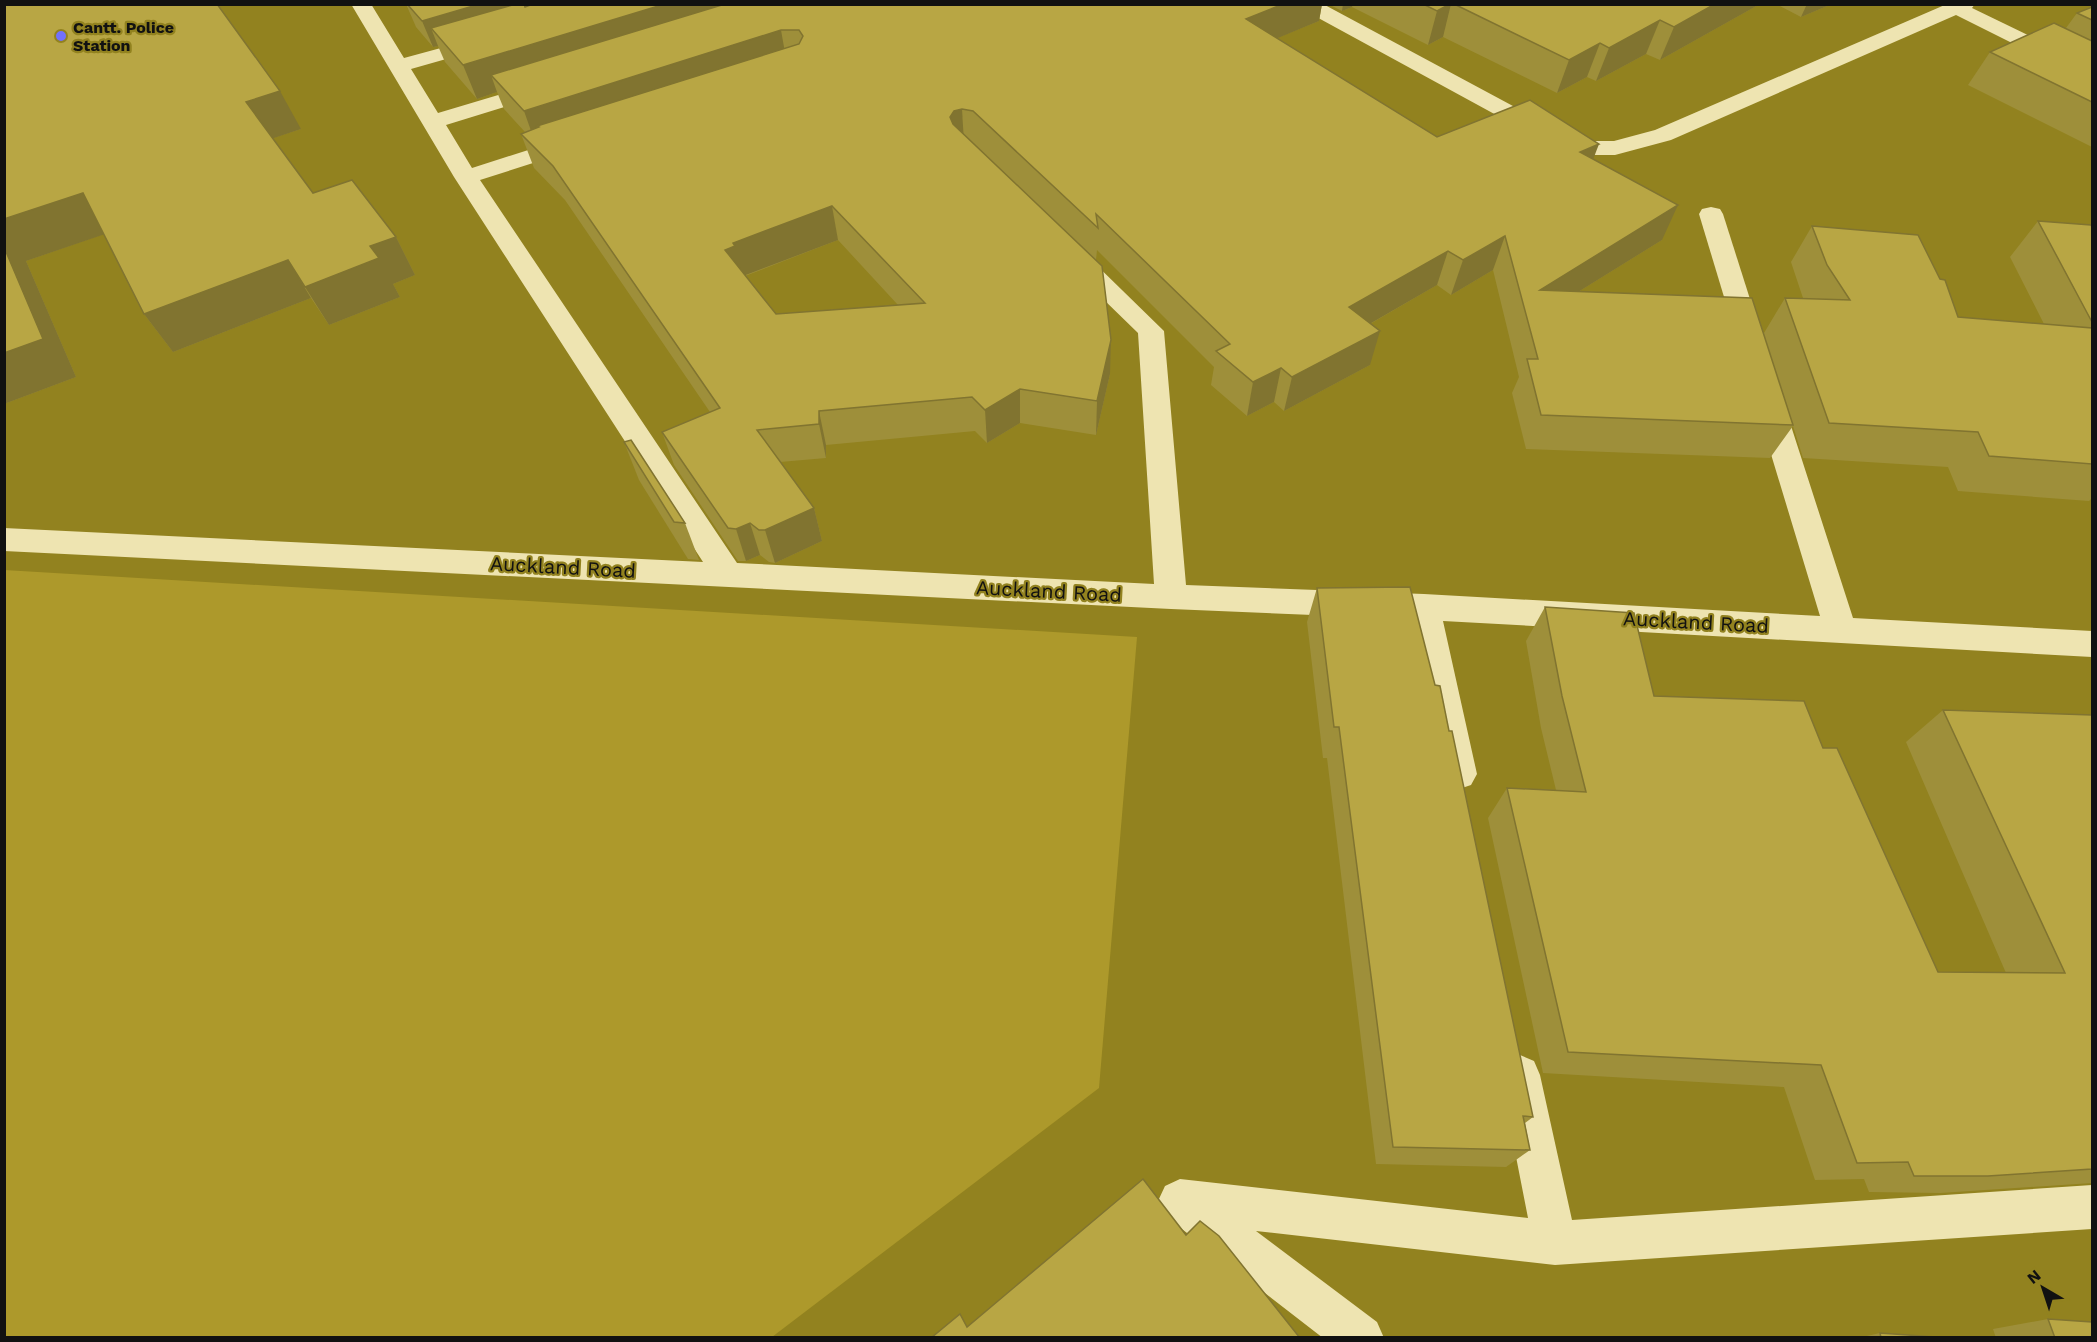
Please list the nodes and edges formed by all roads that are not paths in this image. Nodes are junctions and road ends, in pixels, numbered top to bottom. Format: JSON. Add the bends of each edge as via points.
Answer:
{"nodes":[{"id":1,"x":361,"y":4,"type":"edge"},
{"id":2,"x":1345,"y":4,"type":"edge"},
{"id":3,"x":1961,"y":6,"type":"edge"},
{"id":4,"x":1315,"y":9,"type":"edge"},
{"id":5,"x":502,"y":37,"type":"edge"},
{"id":6,"x":400,"y":66,"type":"junction"},
{"id":7,"x":2092,"y":74,"type":"edge"},
{"id":8,"x":565,"y":81,"type":"edge"},
{"id":9,"x":432,"y":122,"type":"junction"},
{"id":10,"x":591,"y":137,"type":"edge"},
{"id":11,"x":466,"y":177,"type":"junction"},
{"id":12,"x":1711,"y":214,"type":"dead end"},
{"id":13,"x":1058,"y":242,"type":"edge"},
{"id":14,"x":4,"y":539,"type":"edge"},
{"id":15,"x":728,"y":575,"type":"junction"},
{"id":16,"x":1171,"y":597,"type":"junction"},
{"id":17,"x":1424,"y":607,"type":"junction"},
{"id":18,"x":1841,"y":631,"type":"junction"},
{"id":19,"x":2092,"y":644,"type":"edge"},
{"id":20,"x":1465,"y":804,"type":"edge"},
{"id":21,"x":1514,"y":1047,"type":"edge"},
{"id":22,"x":2092,"y":1207,"type":"edge"},
{"id":23,"x":1555,"y":1243,"type":"junction"},
{"id":24,"x":1361,"y":1338,"type":"edge"}],
"edges":[{"from":1,"to":6,"type":"street"},
{"from":2,"to":4,"type":"street"},
{"from":3,"to":4,"type":"street","via":[[1663,135],[1615,148],[1585,148],[1548,134]]},
{"from":3,"to":7,"type":"street"},
{"from":5,"to":6,"type":"street"},
{"from":6,"to":9,"type":"street"},
{"from":8,"to":9,"type":"street"},
{"from":9,"to":11,"type":"street"},
{"from":10,"to":11,"type":"street"},
{"from":11,"to":15,"type":"street"},
{"from":12,"to":18,"type":"street"},
{"from":13,"to":16,"type":"street","via":[[1151,331]]},
{"from":14,"to":15,"type":"street","name":"Auckland Road"},
{"from":15,"to":16,"type":"street","name":"Auckland Road"},
{"from":16,"to":17,"type":"street","name":"Auckland Road"},
{"from":17,"to":18,"type":"street","name":"Auckland Road"},
{"from":17,"to":20,"type":"street"},
{"from":18,"to":19,"type":"street","name":"Auckland Road"},
{"from":21,"to":23,"type":"street"},
{"from":22,"to":23,"type":"street"},
{"from":23,"to":24,"type":"street","via":[[1180,1201]]}]}
